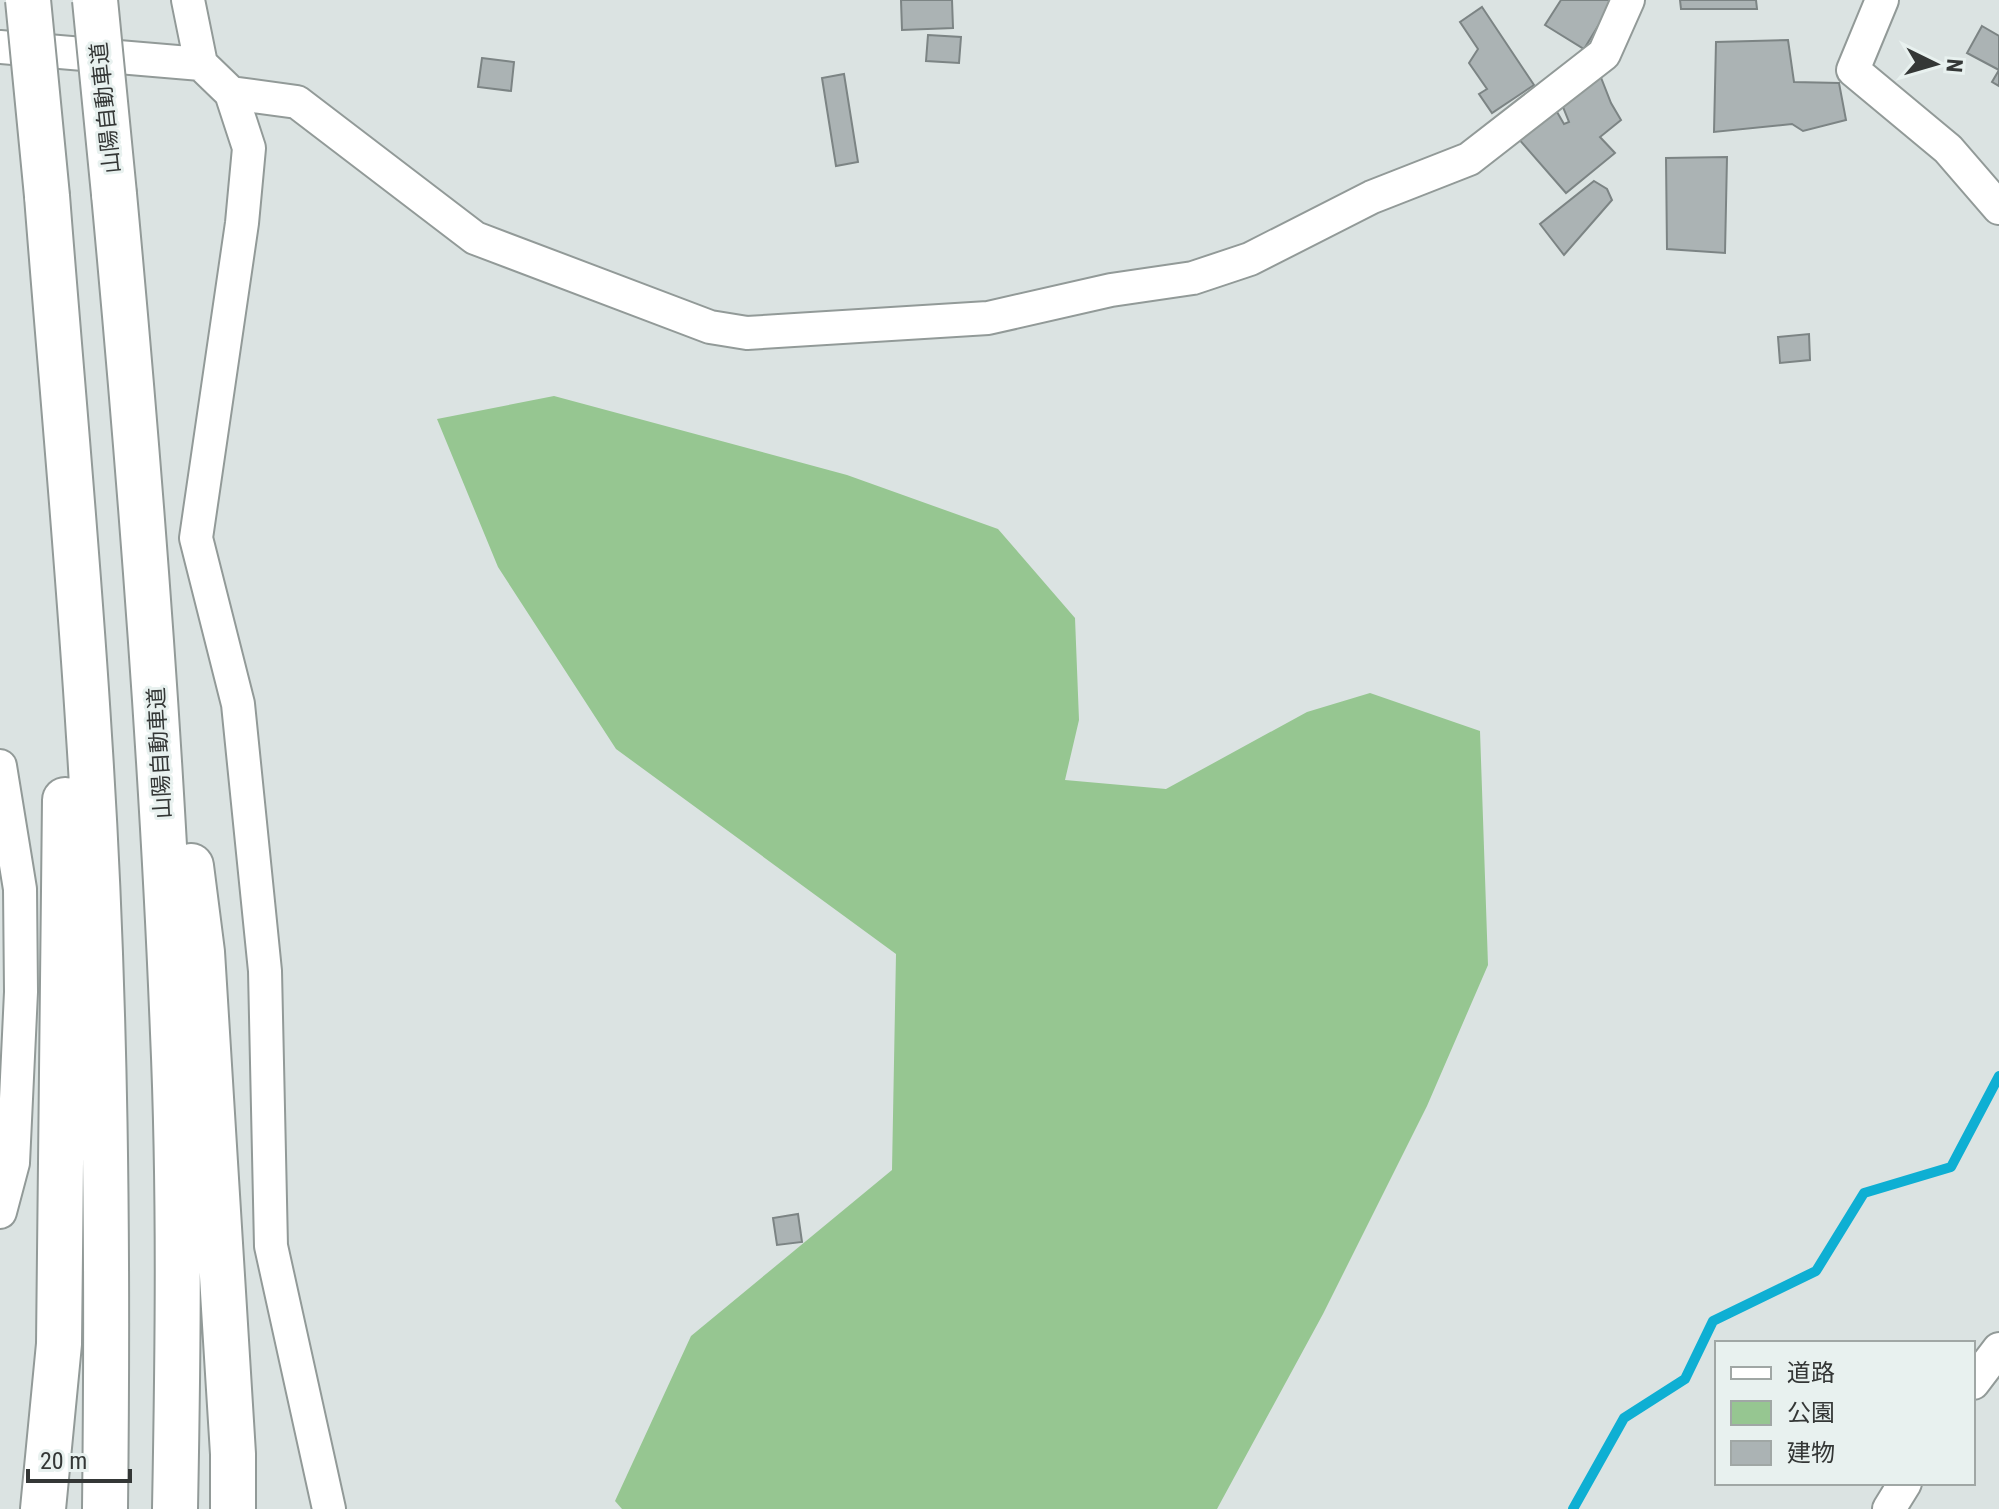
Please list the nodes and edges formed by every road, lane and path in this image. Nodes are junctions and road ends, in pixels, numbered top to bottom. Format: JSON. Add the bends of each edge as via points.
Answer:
{"nodes":[{"id":1,"x":28,"y":0,"type":"edge"},
{"id":2,"x":95,"y":0,"type":"edge"},
{"id":3,"x":188,"y":0,"type":"edge"},
{"id":4,"x":1628,"y":0,"type":"edge"},
{"id":5,"x":1882,"y":0,"type":"edge"},
{"id":6,"x":0,"y":47,"type":"edge"},
{"id":7,"x":201,"y":64,"type":"junction"},
{"id":8,"x":231,"y":93,"type":"junction"},
{"id":9,"x":1999,"y":208,"type":"edge"},
{"id":10,"x":141,"y":479,"type":"junction"},
{"id":11,"x":70,"y":480,"type":"junction"},
{"id":12,"x":0,"y":766,"type":"edge"},
{"id":13,"x":0,"y":1212,"type":"edge"},
{"id":14,"x":1999,"y":1349,"type":"edge"},
{"id":15,"x":1975,"y":1380,"type":"edge"},
{"id":16,"x":1904,"y":1485,"type":"edge"},
{"id":17,"x":43,"y":1509,"type":"edge"},
{"id":18,"x":105,"y":1509,"type":"edge"},
{"id":19,"x":175,"y":1509,"type":"edge"},
{"id":20,"x":233,"y":1509,"type":"edge"},
{"id":21,"x":329,"y":1509,"type":"edge"},
{"id":22,"x":1889,"y":1509,"type":"edge"}],
"edges":[{"from":1,"to":11,"type":"highway","bridge":true},
{"from":2,"to":10,"type":"highway","name":"山陽自動車道","bridge":true},
{"from":3,"to":7,"type":"street"},
{"from":4,"to":8,"type":"street","via":[[1604,54],[1469,159],[1372,197],[1222,269],[988,318],[747,333],[710,327],[475,238],[297,102]]},
{"from":5,"to":9,"type":"street","via":[[1853,70],[1948,149]]},
{"from":6,"to":7,"type":"street"},
{"from":7,"to":8,"type":"street"},
{"from":8,"to":21,"type":"street","via":[[249,148],[196,538],[238,704],[265,971],[271,1246]]},
{"from":10,"to":19,"type":"highway","name":"山陽自動車道","via":[[174,1035]]},
{"from":10,"to":20,"type":"highway","via":[[202,952]]},
{"from":11,"to":17,"type":"highway","via":[[59,1344]]},
{"from":11,"to":18,"type":"highway","via":[[90,739],[102,1036]]},
{"from":12,"to":13,"type":"street","via":[[20,889],[21,992],[13,1163]]},
{"from":14,"to":15,"type":"street"},
{"from":16,"to":22,"type":"street"}]}
